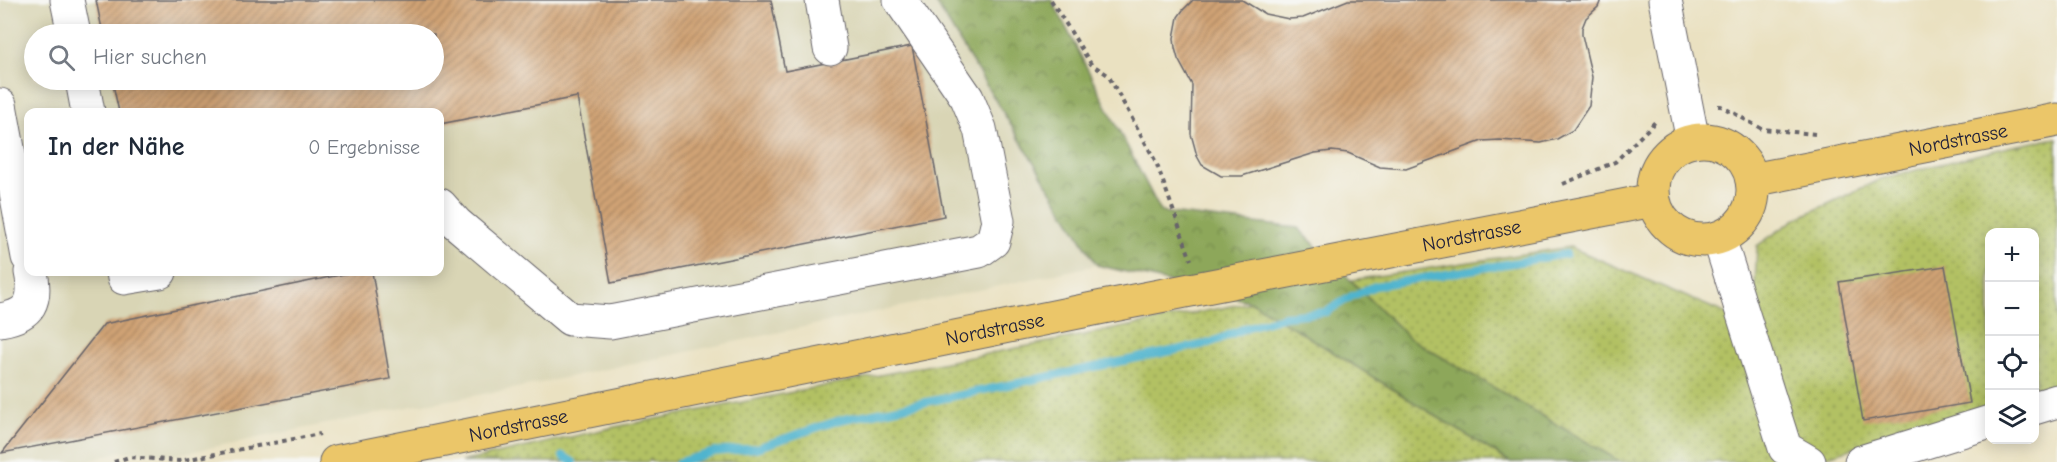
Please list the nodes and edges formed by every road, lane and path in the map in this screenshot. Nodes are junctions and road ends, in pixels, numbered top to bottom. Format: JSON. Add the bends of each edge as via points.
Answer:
{"nodes":[{"id":1,"x":67,"y":0,"type":"edge"},
{"id":2,"x":822,"y":0,"type":"edge"},
{"id":3,"x":900,"y":0,"type":"edge"},
{"id":4,"x":1050,"y":0,"type":"edge"},
{"id":5,"x":1665,"y":0,"type":"edge"},
{"id":6,"x":72,"y":24,"type":"edge"},
{"id":7,"x":830,"y":48,"type":"dead end"},
{"id":8,"x":84,"y":90,"type":"edge"},
{"id":9,"x":0,"y":105,"type":"edge"},
{"id":10,"x":87,"y":108,"type":"edge"},
{"id":11,"x":2057,"y":120,"type":"edge"},
{"id":12,"x":1693,"y":141,"type":"junction"},
{"id":13,"x":1752,"y":180,"type":"junction"},
{"id":14,"x":1653,"y":200,"type":"junction"},
{"id":15,"x":444,"y":210,"type":"edge"},
{"id":16,"x":24,"y":235,"type":"edge"},
{"id":17,"x":1719,"y":238,"type":"junction"},
{"id":18,"x":1192,"y":262,"type":"dead end"},
{"id":19,"x":32,"y":276,"type":"edge"},
{"id":20,"x":0,"y":320,"type":"edge"},
{"id":21,"x":2057,"y":401,"type":"edge"},
{"id":22,"x":2039,"y":406,"type":"edge"},
{"id":23,"x":1985,"y":423,"type":"edge"},
{"id":24,"x":203,"y":457,"type":"dead end"},
{"id":25,"x":205,"y":462,"type":"edge"},
{"id":26,"x":336,"y":462,"type":"edge"},
{"id":27,"x":1809,"y":462,"type":"edge"},
{"id":28,"x":1861,"y":462,"type":"edge"}],
"edges":[{"from":1,"to":6,"type":"lane"},
{"from":2,"to":7,"type":"lane"},
{"from":3,"to":15,"type":"lane","via":[[967,98],[980,129],[998,221],[993,241],[979,251],[610,322],[570,319]]},
{"from":4,"to":18,"type":"path","via":[[1091,64],[1108,75],[1156,162]]},
{"from":5,"to":12,"type":"lane"},
{"from":8,"to":10,"type":"lane"},
{"from":9,"to":16,"type":"lane"},
{"from":11,"to":13,"type":"main road","name":"Nordstrasse"},
{"from":12,"to":13,"type":"main road","via":[[1719,142],[1734,151],[1746,164]]},
{"from":12,"to":14,"type":"main road","via":[[1669,152],[1659,166],[1653,182]]},
{"from":13,"to":17,"type":"main road","via":[[1750,209],[1732,231]]},
{"from":14,"to":17,"type":"main road","via":[[1659,216],[1678,234],[1702,241]]},
{"from":14,"to":26,"type":"main road","name":"Nordstrasse"},
{"from":17,"to":27,"type":"lane","via":[[1785,448]]},
{"from":19,"to":20,"type":"lane","via":[[34,289],[30,305],[18,317]]},
{"from":21,"to":22,"type":"lane"},
{"from":23,"to":28,"type":"lane"},
{"from":24,"to":25,"type":"path"}]}
